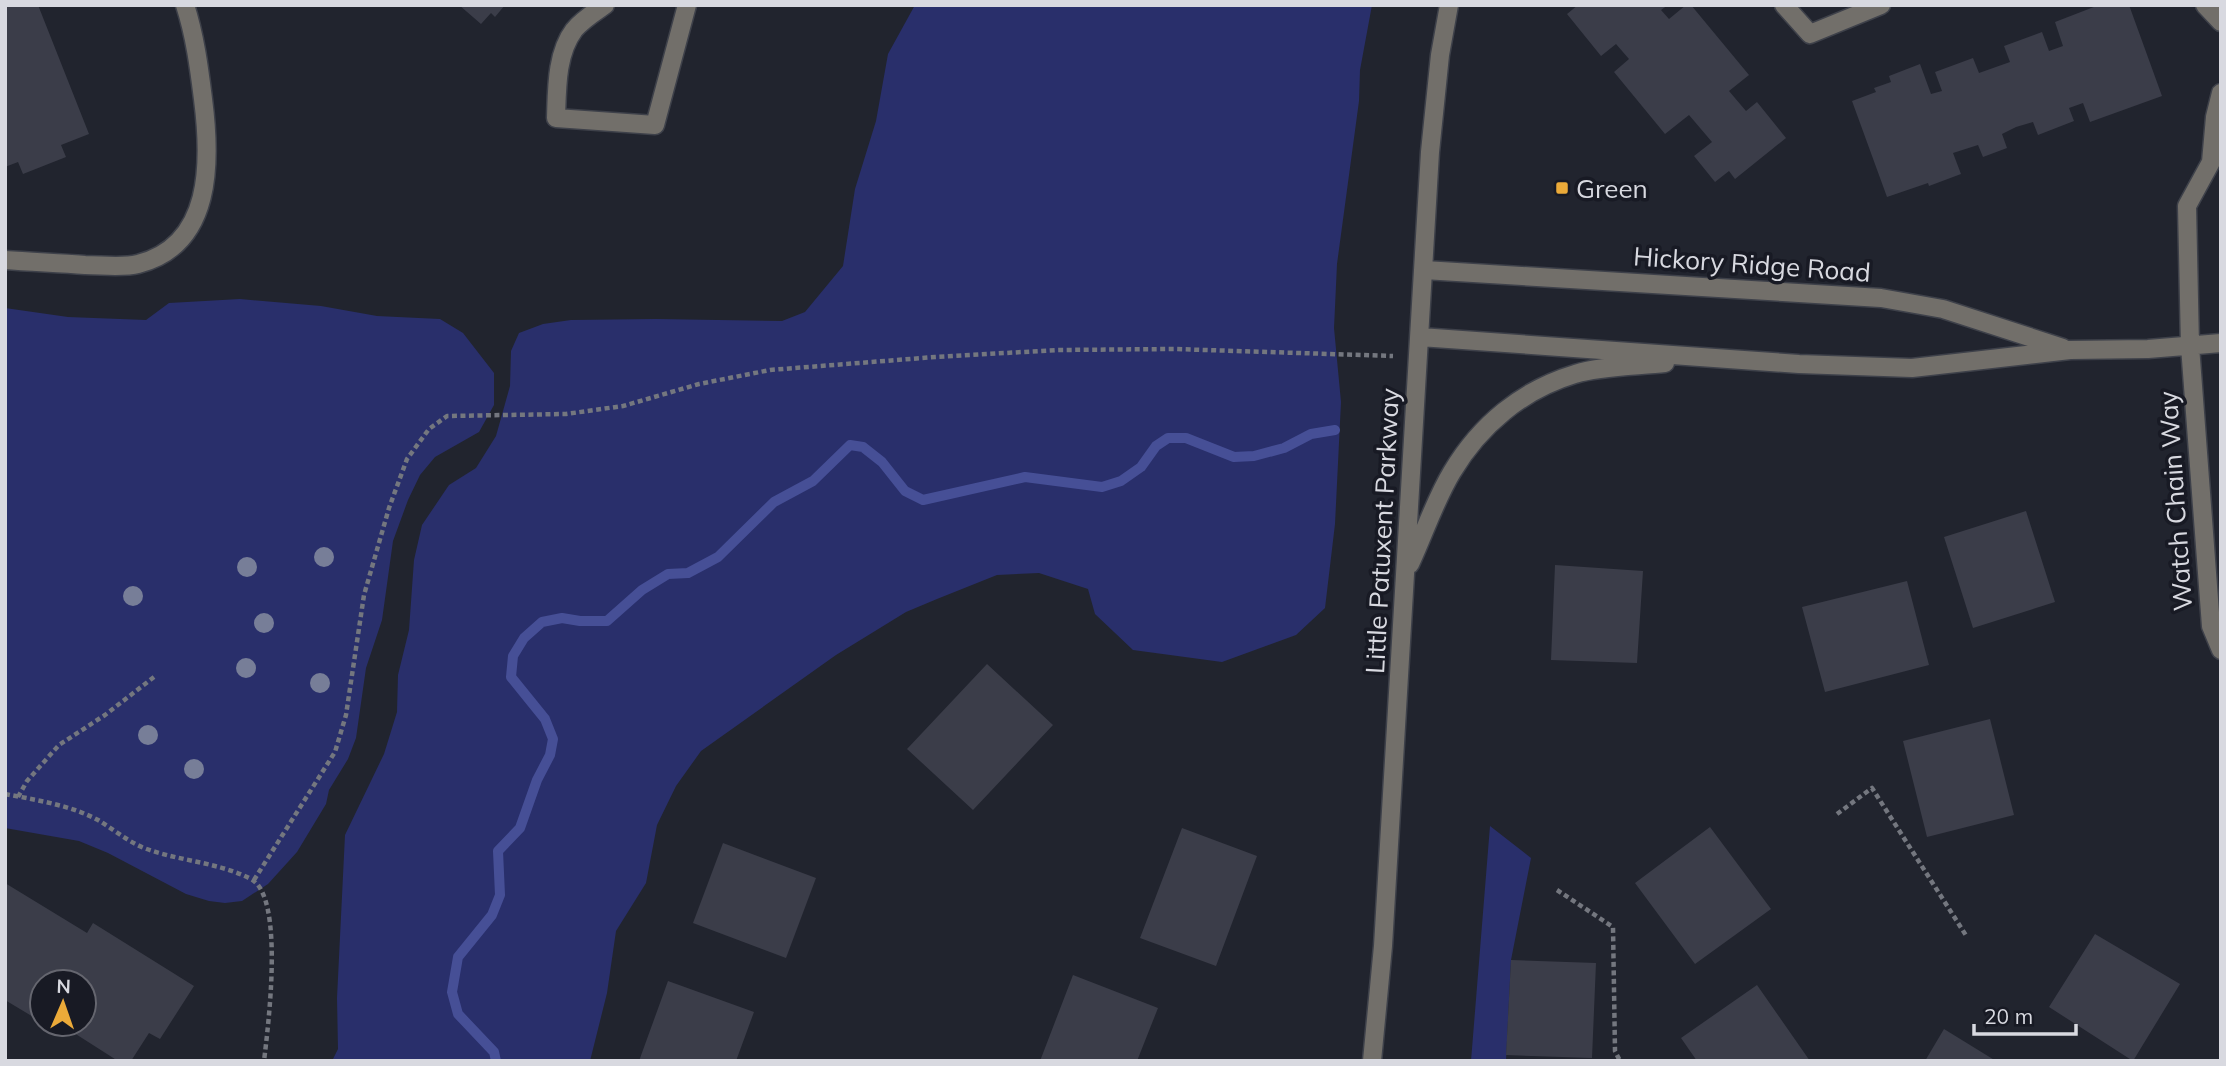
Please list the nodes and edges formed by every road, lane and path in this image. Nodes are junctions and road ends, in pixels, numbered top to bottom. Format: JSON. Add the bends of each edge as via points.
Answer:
{"nodes":[{"id":1,"x":185,"y":5,"type":"edge"},
{"id":2,"x":605,"y":5,"type":"edge"},
{"id":3,"x":687,"y":5,"type":"edge"},
{"id":4,"x":1449,"y":5,"type":"edge"},
{"id":5,"x":1784,"y":5,"type":"edge"},
{"id":6,"x":1881,"y":5,"type":"edge"},
{"id":7,"x":2205,"y":5,"type":"edge"},
{"id":8,"x":2221,"y":22,"type":"edge"},
{"id":9,"x":2221,"y":93,"type":"edge"},
{"id":10,"x":2211,"y":162,"type":"junction"},
{"id":11,"x":2221,"y":180,"type":"edge"},
{"id":12,"x":5,"y":260,"type":"edge"},
{"id":13,"x":1424,"y":270,"type":"junction"},
{"id":14,"x":1420,"y":337,"type":"junction"},
{"id":15,"x":2221,"y":343,"type":"edge"},
{"id":16,"x":2190,"y":346,"type":"junction"},
{"id":17,"x":2070,"y":350,"type":"junction"},
{"id":18,"x":1418,"y":358,"type":"junction"},
{"id":19,"x":1708,"y":358,"type":"junction"},
{"id":20,"x":1406,"y":574,"type":"junction"},
{"id":21,"x":2221,"y":649,"type":"edge"},
{"id":22,"x":154,"y":677,"type":"dead end"},
{"id":23,"x":5,"y":794,"type":"edge"},
{"id":24,"x":18,"y":797,"type":"junction"},
{"id":25,"x":1838,"y":814,"type":"dead end"},
{"id":26,"x":254,"y":880,"type":"junction"},
{"id":27,"x":1557,"y":890,"type":"dead end"},
{"id":28,"x":1967,"y":937,"type":"dead end"},
{"id":29,"x":264,"y":1061,"type":"edge"},
{"id":30,"x":1372,"y":1061,"type":"edge"},
{"id":31,"x":1620,"y":1061,"type":"edge"}],
"edges":[{"from":1,"to":12,"type":"street","via":[[200,74],[208,156],[206,184],[188,231],[164,255],[136,265]]},
{"from":2,"to":3,"type":"street","via":[[574,30],[563,54],[556,118],[655,125]]},
{"from":4,"to":13,"type":"street","name":"Little Patuxent Parkway","via":[[1430,152]]},
{"from":5,"to":6,"type":"street","via":[[1811,34]]},
{"from":7,"to":8,"type":"street"},
{"from":9,"to":10,"type":"street"},
{"from":10,"to":11,"type":"street"},
{"from":10,"to":16,"type":"street","name":"Watch Chain Way","via":[[2187,206]]},
{"from":13,"to":14,"type":"street","name":"Little Patuxent Parkway"},
{"from":13,"to":17,"type":"street","name":"Hickory Ridge Road","via":[[1881,298],[1943,309]]},
{"from":14,"to":18,"type":"street","name":"Little Patuxent Parkway"},
{"from":14,"to":19,"type":"street","name":"Hickory Ridge Road"},
{"from":15,"to":16,"type":"street","name":"Hickory Ridge Road"},
{"from":16,"to":17,"type":"street","name":"Hickory Ridge Road"},
{"from":16,"to":21,"type":"street","name":"Watch Chain Way","via":[[2211,626]]},
{"from":17,"to":19,"type":"street","name":"Hickory Ridge Road","via":[[1912,368]]},
{"from":18,"to":20,"type":"street","name":"Little Patuxent Parkway"},
{"from":18,"to":26,"type":"path","via":[[1174,349],[935,357],[770,370],[623,406],[566,414],[447,416],[429,429],[407,458],[389,508],[364,595],[346,715],[335,752]]},
{"from":19,"to":20,"type":"street","via":[[1577,373],[1541,387],[1501,412],[1451,472]]},
{"from":20,"to":30,"type":"street","name":"Little Patuxent Parkway"},
{"from":22,"to":24,"type":"path","via":[[59,745]]},
{"from":23,"to":24,"type":"path"},
{"from":24,"to":26,"type":"path","via":[[97,820],[143,848]]},
{"from":25,"to":28,"type":"path","via":[[1872,788]]},
{"from":26,"to":29,"type":"path","via":[[270,922],[273,955]]},
{"from":27,"to":31,"type":"path","via":[[1613,927],[1615,1051]]}]}
